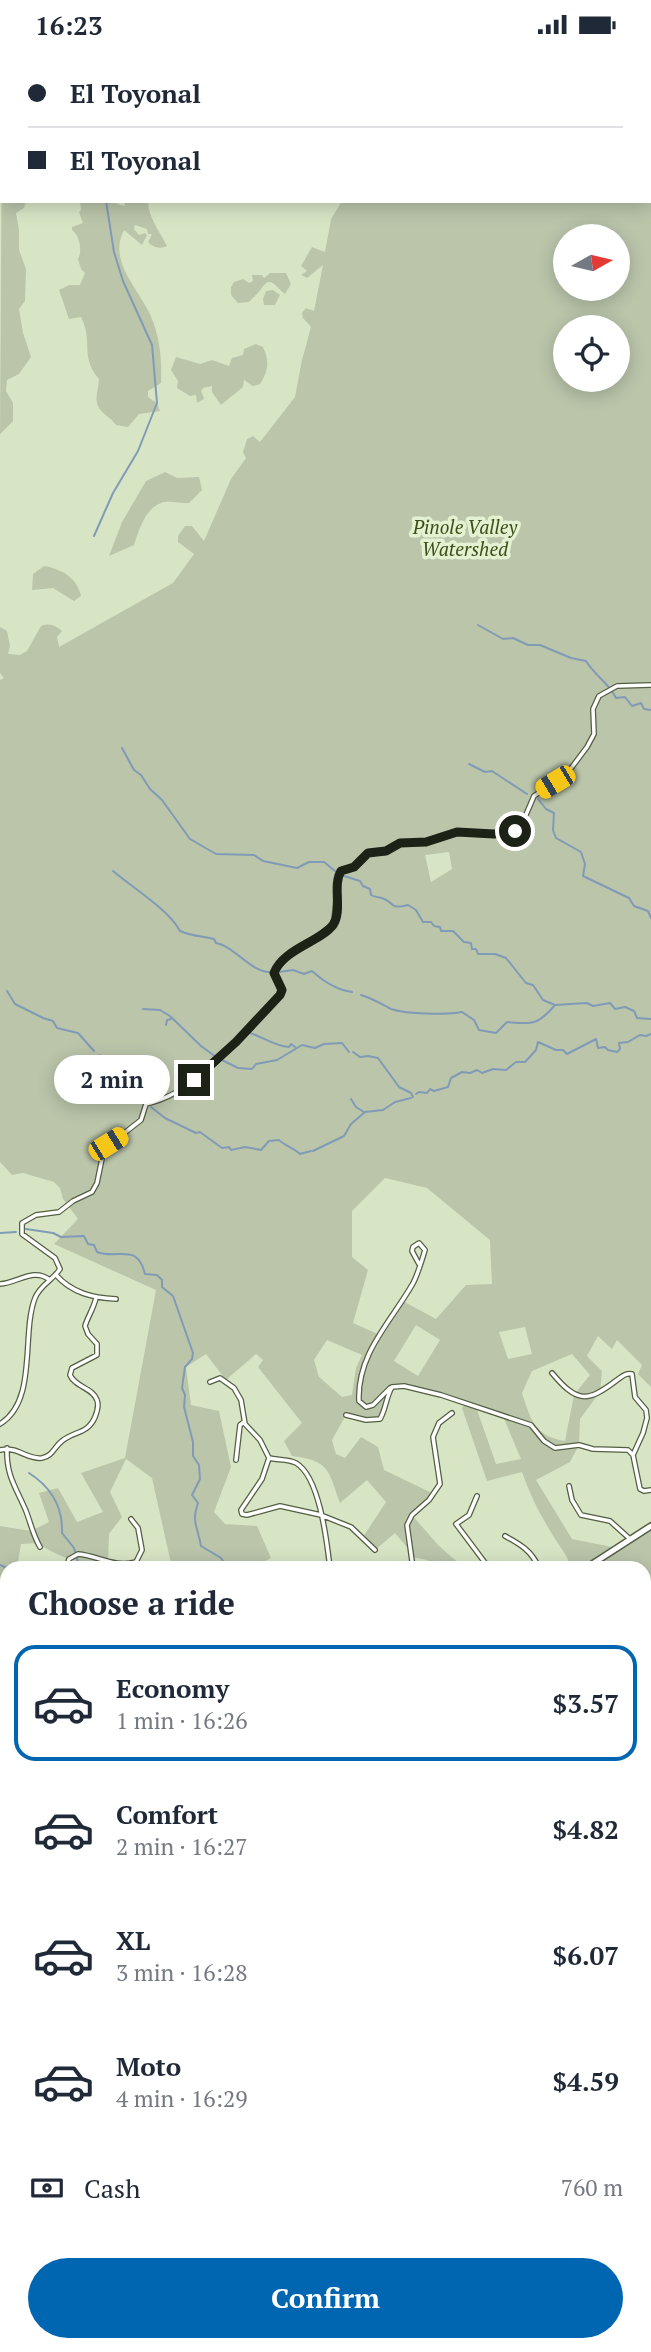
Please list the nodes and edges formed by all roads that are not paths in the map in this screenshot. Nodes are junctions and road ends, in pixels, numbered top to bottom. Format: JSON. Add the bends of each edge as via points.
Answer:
{"nodes":[{"id":1,"x":651,"y":685,"type":"edge"},
{"id":2,"x":419,"y":1264,"type":"junction"},
{"id":3,"x":56,"y":1275,"type":"junction"},
{"id":4,"x":50,"y":1280,"type":"junction"},
{"id":5,"x":0,"y":1284,"type":"edge"},
{"id":6,"x":96,"y":1298,"type":"junction"},
{"id":7,"x":116,"y":1299,"type":"dead end"},
{"id":8,"x":552,"y":1373,"type":"dead end"},
{"id":9,"x":211,"y":1382,"type":"dead end"},
{"id":10,"x":392,"y":1387,"type":"junction"},
{"id":11,"x":452,"y":1413,"type":"dead end"},
{"id":12,"x":346,"y":1415,"type":"dead end"},
{"id":13,"x":244,"y":1422,"type":"junction"},
{"id":14,"x":0,"y":1424,"type":"edge"},
{"id":15,"x":7,"y":1448,"type":"junction"},
{"id":16,"x":0,"y":1450,"type":"edge"},
{"id":17,"x":633,"y":1455,"type":"junction"},
{"id":18,"x":269,"y":1458,"type":"junction"},
{"id":19,"x":236,"y":1460,"type":"dead end"},
{"id":20,"x":569,"y":1486,"type":"dead end"},
{"id":21,"x":651,"y":1490,"type":"edge"},
{"id":22,"x":477,"y":1496,"type":"dead end"},
{"id":23,"x":321,"y":1515,"type":"junction"},
{"id":24,"x":131,"y":1519,"type":"dead end"},
{"id":25,"x":651,"y":1526,"type":"edge"},
{"id":26,"x":505,"y":1536,"type":"dead end"},
{"id":27,"x":630,"y":1539,"type":"junction"},
{"id":28,"x":40,"y":1547,"type":"dead end"},
{"id":29,"x":375,"y":1550,"type":"dead end"},
{"id":30,"x":68,"y":1561,"type":"edge"},
{"id":31,"x":104,"y":1561,"type":"edge"},
{"id":32,"x":136,"y":1561,"type":"edge"},
{"id":33,"x":329,"y":1561,"type":"edge"},
{"id":34,"x":412,"y":1561,"type":"edge"},
{"id":35,"x":484,"y":1561,"type":"edge"},
{"id":36,"x":536,"y":1561,"type":"edge"},
{"id":37,"x":597,"y":1561,"type":"edge"}],
"edges":[{"from":1,"to":3,"type":"street","via":[[617,686],[595,702],[594,734],[587,747],[566,775],[534,796],[515,831],[457,832],[426,842],[400,843],[368,853],[354,867],[341,871],[334,922],[276,968],[280,995],[194,1080],[146,1104],[141,1120],[108,1144],[92,1192],[58,1212],[36,1215],[22,1223],[22,1234],[58,1262]]},
{"from":2,"to":2,"type":"street","via":[[425,1250],[419,1244],[412,1251]]},
{"from":2,"to":10,"type":"street","via":[[413,1283],[362,1367],[359,1401],[366,1407],[373,1405]]},
{"from":3,"to":4,"type":"street"},
{"from":3,"to":6,"type":"street","via":[[67,1286]]},
{"from":4,"to":5,"type":"street","via":[[34,1274]]},
{"from":4,"to":14,"type":"street","via":[[38,1291],[29,1320],[26,1376],[16,1406]]},
{"from":6,"to":7,"type":"street"},
{"from":6,"to":15,"type":"street","via":[[85,1326],[97,1344],[97,1355],[72,1367],[70,1375],[97,1400],[93,1423],[43,1458]]},
{"from":8,"to":17,"type":"street","via":[[567,1391],[580,1396],[595,1394],[632,1374],[635,1397],[647,1418]]},
{"from":9,"to":13,"type":"street","via":[[220,1378],[234,1388]]},
{"from":10,"to":12,"type":"street","via":[[380,1419]]},
{"from":10,"to":17,"type":"street","via":[[441,1395],[531,1425],[555,1448],[621,1448]]},
{"from":11,"to":34,"type":"street","via":[[434,1429],[440,1484],[408,1525]]},
{"from":13,"to":18,"type":"street"},
{"from":13,"to":19,"type":"street"},
{"from":15,"to":16,"type":"street"},
{"from":15,"to":28,"type":"street","via":[[8,1473]]},
{"from":17,"to":21,"type":"street","via":[[640,1489]]},
{"from":18,"to":23,"type":"street","via":[[296,1463],[308,1476]]},
{"from":18,"to":23,"type":"street","via":[[242,1514],[280,1506]]},
{"from":20,"to":27,"type":"street","via":[[581,1515],[610,1521]]},
{"from":22,"to":35,"type":"street","via":[[469,1515],[456,1524]]},
{"from":23,"to":29,"type":"street","via":[[351,1527]]},
{"from":23,"to":33,"type":"street"},
{"from":24,"to":32,"type":"street","via":[[138,1528],[142,1550]]},
{"from":25,"to":27,"type":"main road"},
{"from":26,"to":36,"type":"street"},
{"from":27,"to":37,"type":"main road"},
{"from":30,"to":31,"type":"street","via":[[78,1554]]}]}
